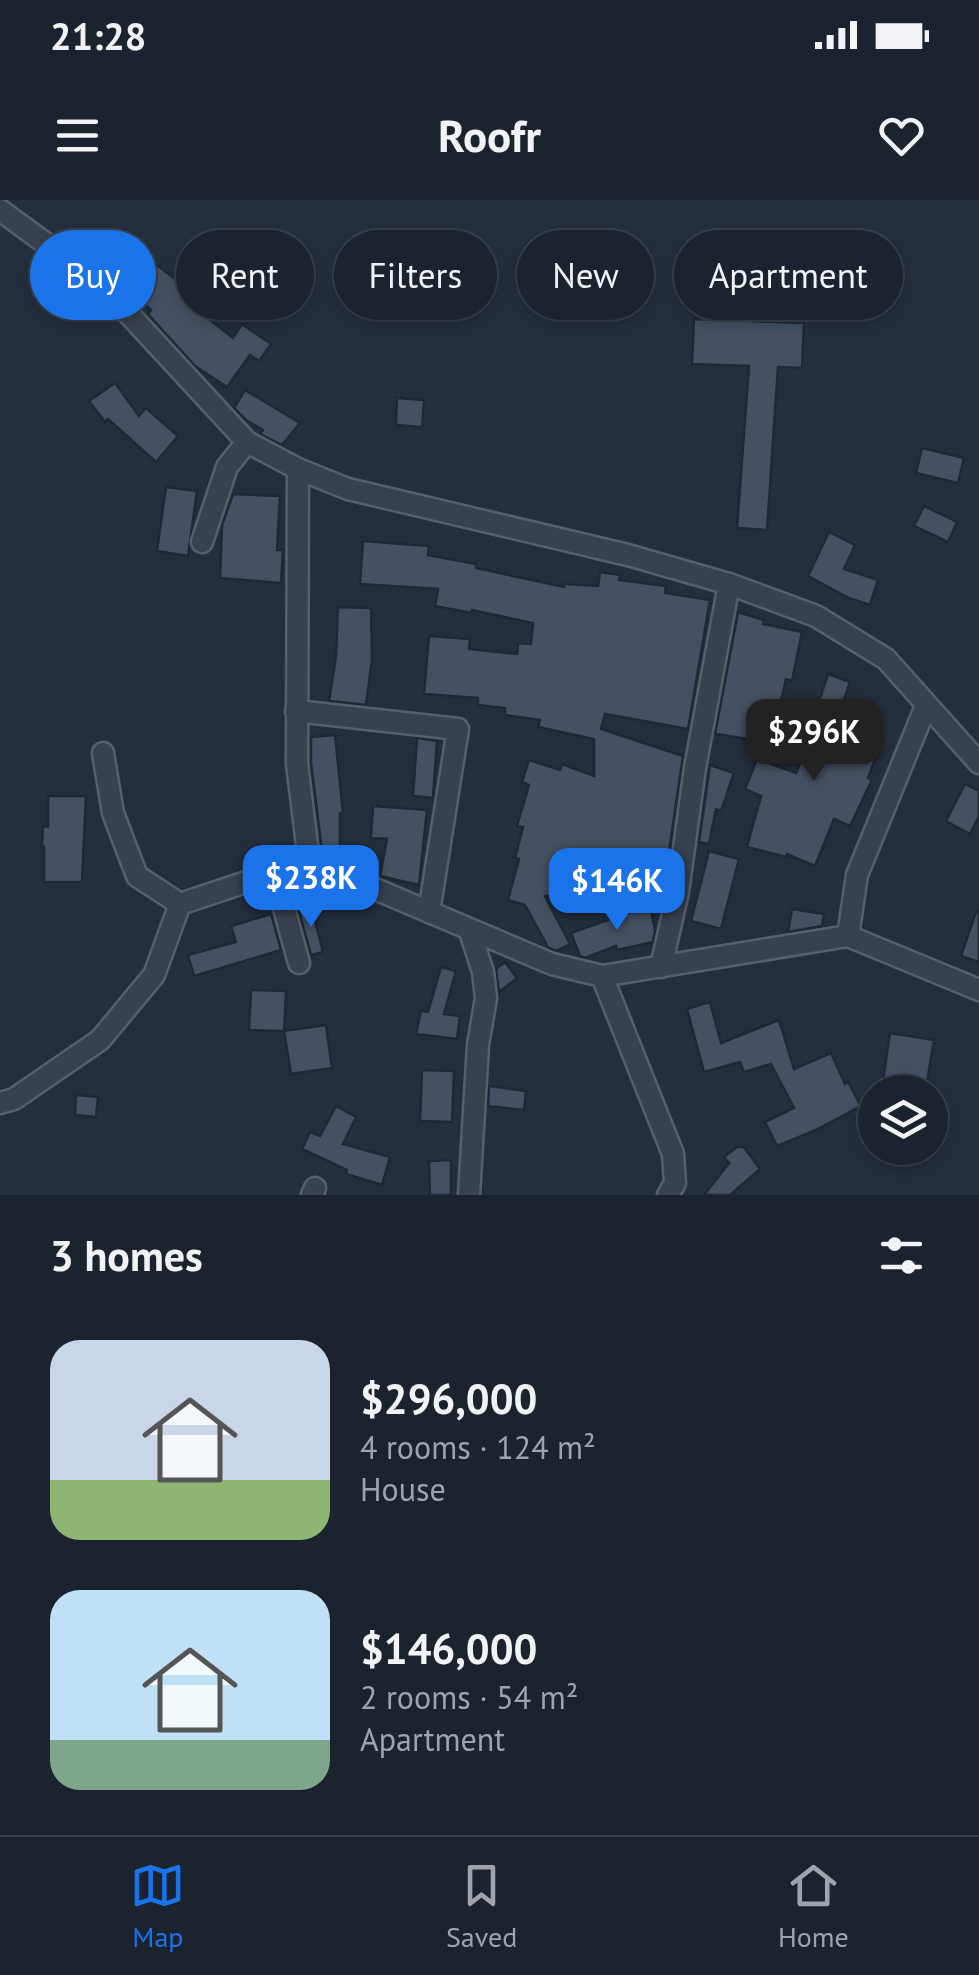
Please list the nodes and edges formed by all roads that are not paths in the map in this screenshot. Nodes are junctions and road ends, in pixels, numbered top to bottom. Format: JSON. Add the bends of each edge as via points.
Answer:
{"nodes":[{"id":1,"x":0,"y":210,"type":"edge"},
{"id":2,"x":247,"y":442,"type":"junction"},
{"id":3,"x":298,"y":469,"type":"junction"},
{"id":4,"x":202,"y":542,"type":"dead end"},
{"id":5,"x":729,"y":584,"type":"junction"},
{"id":6,"x":926,"y":706,"type":"junction"},
{"id":7,"x":296,"y":712,"type":"junction"},
{"id":8,"x":102,"y":754,"type":"dead end"},
{"id":9,"x":979,"y":763,"type":"edge"},
{"id":10,"x":309,"y":861,"type":"junction"},
{"id":11,"x":274,"y":872,"type":"junction"},
{"id":12,"x":180,"y":904,"type":"junction"},
{"id":13,"x":429,"y":912,"type":"junction"},
{"id":14,"x":469,"y":929,"type":"junction"},
{"id":15,"x":848,"y":936,"type":"junction"},
{"id":16,"x":300,"y":963,"type":"dead end"},
{"id":17,"x":661,"y":967,"type":"junction"},
{"id":18,"x":602,"y":976,"type":"junction"},
{"id":19,"x":979,"y":990,"type":"edge"},
{"id":20,"x":0,"y":1102,"type":"edge"},
{"id":21,"x":469,"y":1195,"type":"edge"},
{"id":22,"x":668,"y":1195,"type":"edge"}],
"edges":[{"from":1,"to":2,"type":"street","via":[[101,284]]},
{"from":2,"to":3,"type":"street"},
{"from":2,"to":4,"type":"street","via":[[227,467]]},
{"from":3,"to":5,"type":"street","via":[[348,489]]},
{"from":3,"to":7,"type":"street"},
{"from":5,"to":6,"type":"street","via":[[816,616],[886,659]]},
{"from":5,"to":17,"type":"street"},
{"from":6,"to":9,"type":"street"},
{"from":6,"to":15,"type":"street","via":[[858,875]]},
{"from":7,"to":10,"type":"street"},
{"from":7,"to":13,"type":"street","via":[[458,728]]},
{"from":8,"to":12,"type":"street","via":[[113,813],[137,876]]},
{"from":10,"to":11,"type":"street"},
{"from":10,"to":13,"type":"street"},
{"from":11,"to":12,"type":"street"},
{"from":11,"to":16,"type":"street"},
{"from":12,"to":20,"type":"street","via":[[154,975],[100,1040]]},
{"from":13,"to":14,"type":"street"},
{"from":14,"to":18,"type":"street","via":[[552,964]]},
{"from":14,"to":21,"type":"street","via":[[486,998]]},
{"from":15,"to":17,"type":"street"},
{"from":15,"to":19,"type":"street"},
{"from":17,"to":18,"type":"street"},
{"from":18,"to":22,"type":"street","via":[[673,1154]]}]}
